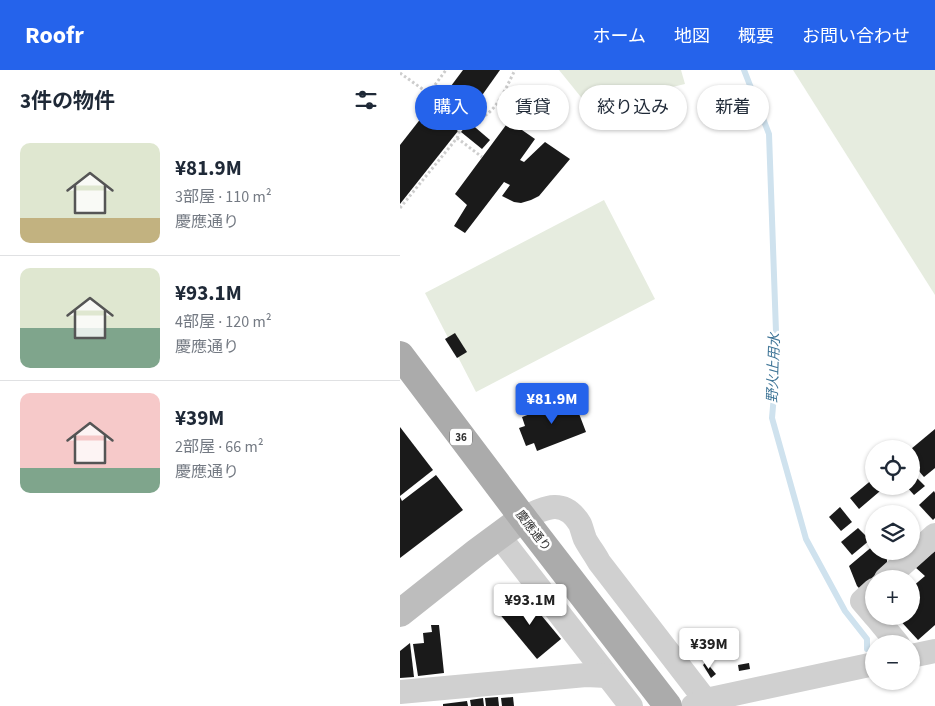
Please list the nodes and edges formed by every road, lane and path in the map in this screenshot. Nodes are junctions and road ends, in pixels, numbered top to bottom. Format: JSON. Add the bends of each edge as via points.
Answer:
{"nodes":[{"id":1,"x":446,"y":70,"type":"edge"},
{"id":2,"x":515,"y":70,"type":"edge"},
{"id":3,"x":400,"y":73,"type":"edge"},
{"id":4,"x":417,"y":85,"type":"edge"},
{"id":5,"x":435,"y":85,"type":"edge"},
{"id":6,"x":487,"y":114,"type":"edge"},
{"id":7,"x":460,"y":130,"type":"edge"},
{"id":8,"x":457,"y":138,"type":"junction"},
{"id":9,"x":482,"y":157,"type":"dead end"},
{"id":10,"x":400,"y":208,"type":"edge"},
{"id":11,"x":400,"y":355,"type":"edge"},
{"id":12,"x":523,"y":518,"type":"junction"},
{"id":13,"x":935,"y":535,"type":"edge"},
{"id":14,"x":498,"y":536,"type":"junction"},
{"id":15,"x":896,"y":570,"type":"edge"},
{"id":16,"x":400,"y":614,"type":"edge"},
{"id":17,"x":882,"y":625,"type":"edge"},
{"id":18,"x":890,"y":635,"type":"edge"},
{"id":19,"x":935,"y":651,"type":"edge"},
{"id":20,"x":920,"y":654,"type":"edge"},
{"id":21,"x":865,"y":666,"type":"edge"},
{"id":22,"x":607,"y":676,"type":"junction"},
{"id":23,"x":412,"y":696,"type":"edge"},
{"id":24,"x":703,"y":704,"type":"edge"},
{"id":25,"x":631,"y":706,"type":"edge"},
{"id":26,"x":668,"y":706,"type":"edge"}],
"edges":[{"from":1,"to":5,"type":"path"},
{"from":2,"to":6,"type":"path","via":[[496,106]]},
{"from":3,"to":4,"type":"path"},
{"from":7,"to":8,"type":"path"},
{"from":8,"to":9,"type":"path"},
{"from":8,"to":10,"type":"path"},
{"from":11,"to":12,"type":"main road","name":"慶應通り","number":"36"},
{"from":12,"to":14,"type":"street"},
{"from":12,"to":24,"type":"street","via":[[557,507],[573,515],[599,562]]},
{"from":12,"to":26,"type":"main road","name":"慶應通り","number":"36"},
{"from":13,"to":15,"type":"street"},
{"from":14,"to":16,"type":"street"},
{"from":14,"to":22,"type":"street"},
{"from":17,"to":18,"type":"street"},
{"from":19,"to":20,"type":"street"},
{"from":21,"to":24,"type":"street"},
{"from":22,"to":23,"type":"street","via":[[586,674]]},
{"from":22,"to":25,"type":"street"}]}
